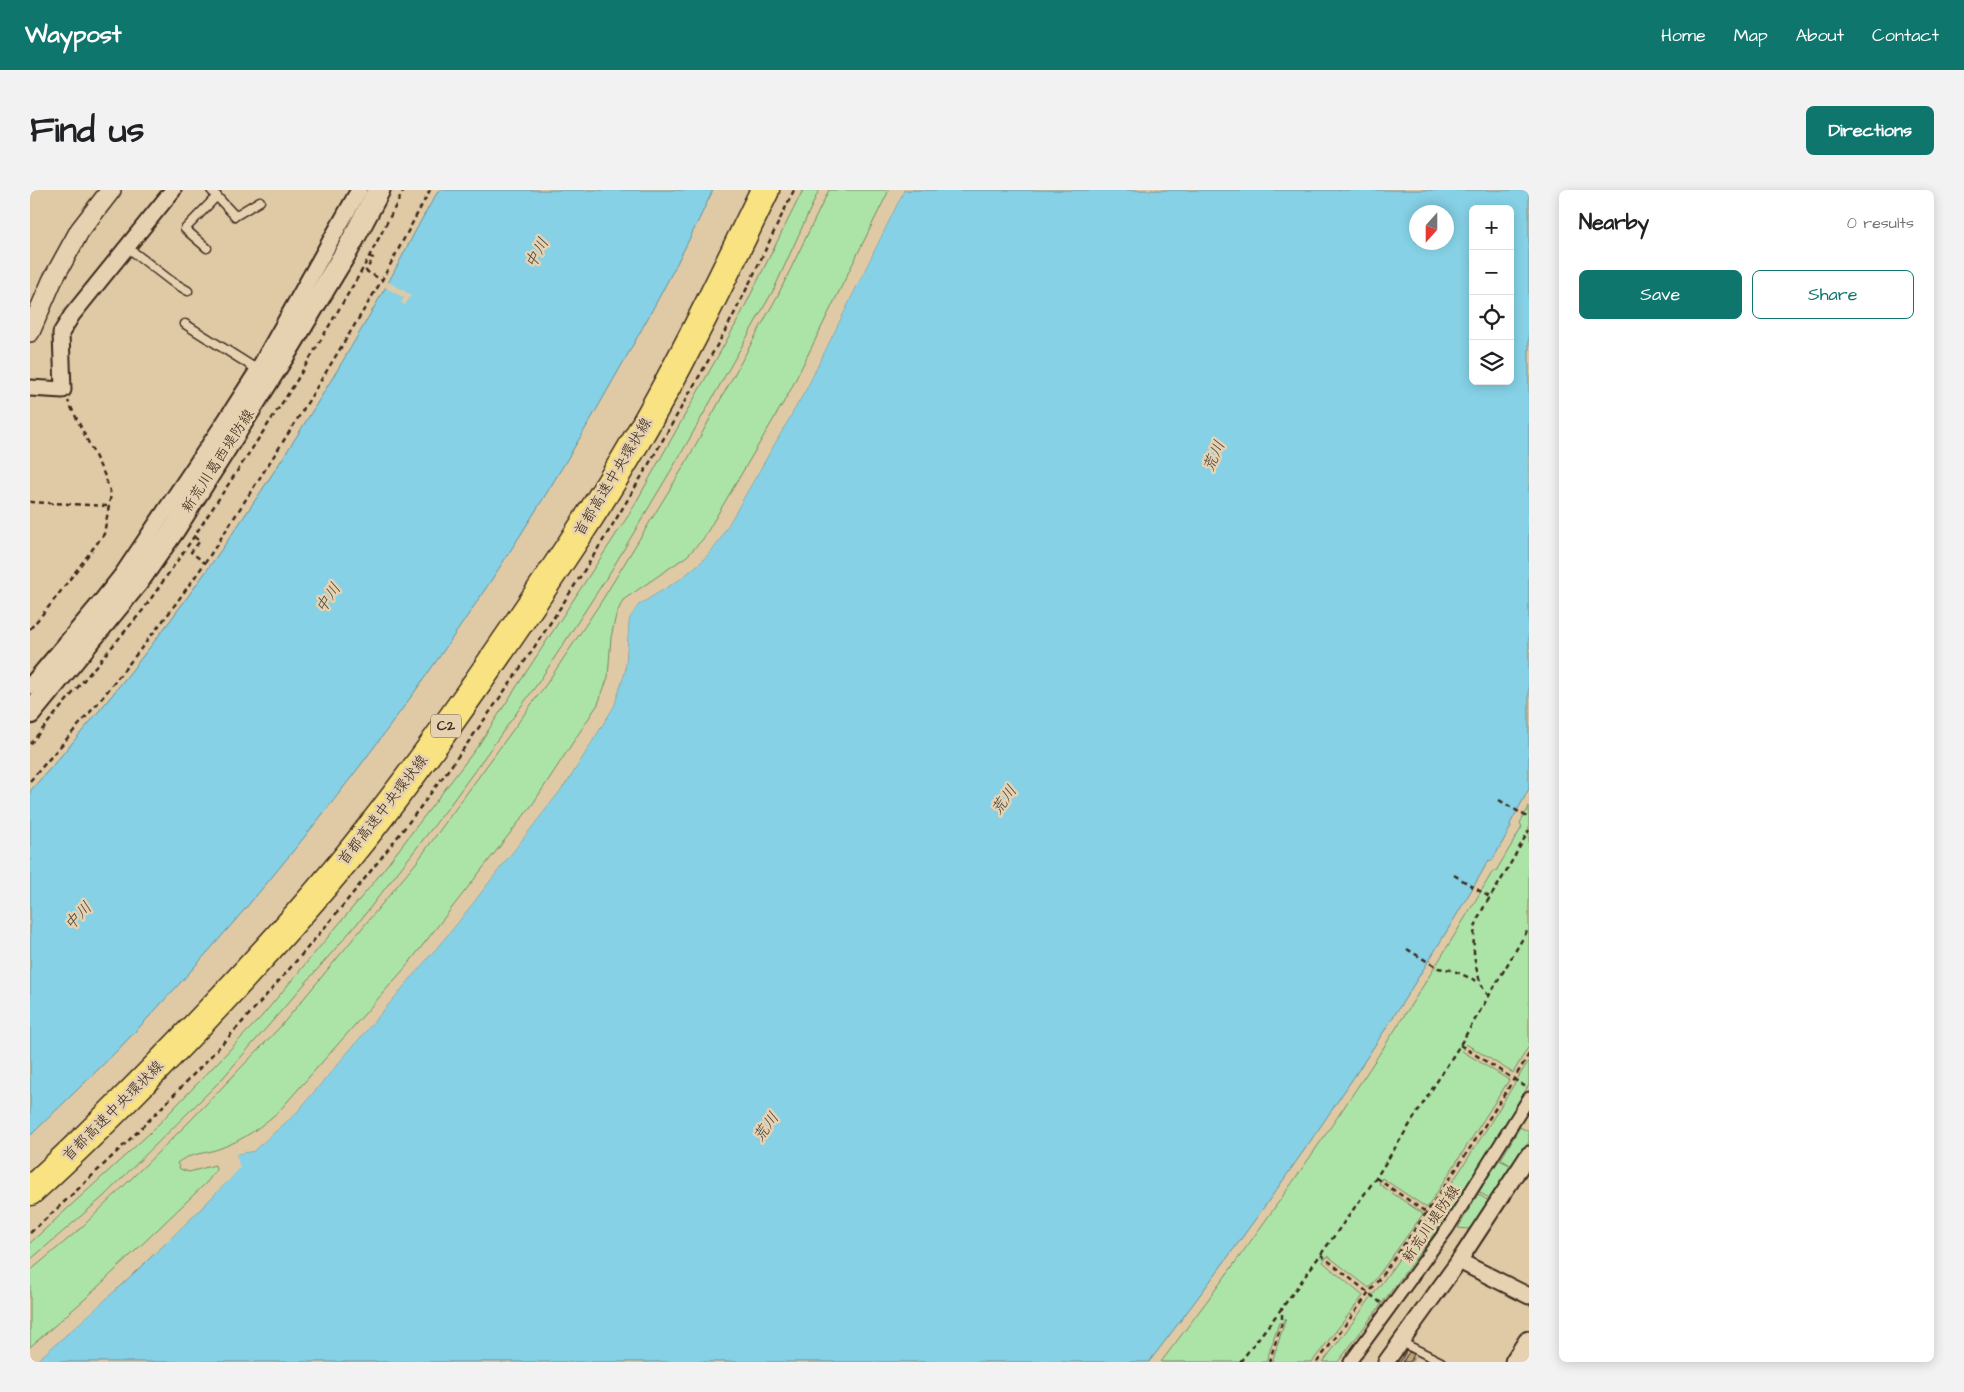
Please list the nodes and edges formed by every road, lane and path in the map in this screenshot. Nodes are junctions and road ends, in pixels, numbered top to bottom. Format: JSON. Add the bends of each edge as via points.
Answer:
{"nodes":[{"id":1,"x":111,"y":190,"type":"edge"},
{"id":2,"x":173,"y":190,"type":"edge"},
{"id":3,"x":210,"y":190,"type":"edge"},
{"id":4,"x":359,"y":190,"type":"edge"},
{"id":5,"x":379,"y":190,"type":"edge"},
{"id":6,"x":430,"y":190,"type":"edge"},
{"id":7,"x":744,"y":190,"type":"edge"},
{"id":8,"x":765,"y":190,"type":"edge"},
{"id":9,"x":217,"y":196,"type":"junction"},
{"id":10,"x":260,"y":201,"type":"dead end"},
{"id":11,"x":127,"y":247,"type":"junction"},
{"id":12,"x":207,"y":248,"type":"dead end"},
{"id":13,"x":369,"y":256,"type":"dead end"},
{"id":14,"x":382,"y":280,"type":"junction"},
{"id":15,"x":188,"y":291,"type":"dead end"},
{"id":16,"x":185,"y":324,"type":"dead end"},
{"id":17,"x":30,"y":332,"type":"edge"},
{"id":18,"x":258,"y":370,"type":"junction"},
{"id":19,"x":30,"y":388,"type":"edge"},
{"id":20,"x":63,"y":390,"type":"junction"},
{"id":21,"x":30,"y":502,"type":"edge"},
{"id":22,"x":109,"y":506,"type":"junction"},
{"id":23,"x":194,"y":537,"type":"dead end"},
{"id":24,"x":205,"y":562,"type":"junction"},
{"id":25,"x":130,"y":578,"type":"junction"},
{"id":26,"x":30,"y":628,"type":"edge"},
{"id":27,"x":31,"y":682,"type":"edge"},
{"id":28,"x":30,"y":713,"type":"edge"},
{"id":29,"x":30,"y":781,"type":"edge"},
{"id":30,"x":1499,"y":800,"type":"dead end"},
{"id":31,"x":1529,"y":818,"type":"edge"},
{"id":32,"x":1529,"y":830,"type":"edge"},
{"id":33,"x":1454,"y":875,"type":"dead end"},
{"id":34,"x":1491,"y":898,"type":"junction"},
{"id":35,"x":1529,"y":928,"type":"edge"},
{"id":36,"x":1407,"y":949,"type":"dead end"},
{"id":37,"x":1479,"y":982,"type":"junction"},
{"id":38,"x":1489,"y":996,"type":"junction"},
{"id":39,"x":1460,"y":1045,"type":"junction"},
{"id":40,"x":1529,"y":1054,"type":"edge"},
{"id":41,"x":1514,"y":1080,"type":"junction"},
{"id":42,"x":1528,"y":1093,"type":"edge"},
{"id":43,"x":1529,"y":1154,"type":"edge"},
{"id":44,"x":30,"y":1167,"type":"edge"},
{"id":45,"x":1376,"y":1178,"type":"junction"},
{"id":46,"x":30,"y":1190,"type":"edge"},
{"id":47,"x":1427,"y":1212,"type":"junction"},
{"id":48,"x":1442,"y":1223,"type":"dead end"},
{"id":49,"x":1320,"y":1255,"type":"junction"},
{"id":50,"x":1459,"y":1261,"type":"junction"},
{"id":51,"x":1369,"y":1294,"type":"junction"},
{"id":52,"x":1529,"y":1296,"type":"edge"},
{"id":53,"x":1382,"y":1304,"type":"dead end"},
{"id":54,"x":1282,"y":1308,"type":"junction"},
{"id":55,"x":1401,"y":1342,"type":"junction"},
{"id":56,"x":1529,"y":1342,"type":"edge"},
{"id":57,"x":1240,"y":1362,"type":"edge"},
{"id":58,"x":1269,"y":1362,"type":"edge"},
{"id":59,"x":1317,"y":1362,"type":"edge"},
{"id":60,"x":1350,"y":1362,"type":"edge"},
{"id":61,"x":1386,"y":1362,"type":"edge"},
{"id":62,"x":1441,"y":1362,"type":"edge"},
{"id":63,"x":1516,"y":1362,"type":"edge"}],
"edges":[{"from":1,"to":17,"type":"street","via":[[80,230],[52,281]]},
{"from":2,"to":11,"type":"street"},
{"from":3,"to":9,"type":"lane"},
{"from":4,"to":18,"type":"street"},
{"from":5,"to":25,"type":"main road","name":"新荒川葛西堤防線","via":[[348,249],[264,389],[175,528]]},
{"from":6,"to":14,"type":"path"},
{"from":7,"to":44,"type":"highway","name":"首都高速中央環状線","number":"C2","via":[[632,412],[543,557],[448,696],[343,834],[285,903],[103,1098]]},
{"from":8,"to":46,"type":"highway","name":"首都高速中央環状線","number":"C2","via":[[683,355],[618,472],[491,664],[415,769],[350,854],[262,956],[177,1047]]},
{"from":9,"to":10,"type":"lane","via":[[235,216]]},
{"from":9,"to":12,"type":"lane","via":[[185,229]]},
{"from":11,"to":15,"type":"lane"},
{"from":11,"to":20,"type":"street","via":[[60,333]]},
{"from":13,"to":14,"type":"path","via":[[373,258],[366,271]]},
{"from":14,"to":24,"type":"path"},
{"from":16,"to":18,"type":"lane"},
{"from":18,"to":25,"type":"street","via":[[155,527]]},
{"from":19,"to":20,"type":"street"},
{"from":20,"to":22,"type":"path","via":[[104,474],[111,494]]},
{"from":21,"to":22,"type":"path"},
{"from":22,"to":26,"type":"path","via":[[104,534]]},
{"from":23,"to":24,"type":"path","via":[[200,541],[191,552]]},
{"from":24,"to":29,"type":"path","via":[[98,703]]},
{"from":25,"to":27,"type":"street"},
{"from":25,"to":28,"type":"main road","name":"新荒川葛西堤防線"},
{"from":30,"to":31,"type":"path"},
{"from":32,"to":34,"type":"path"},
{"from":33,"to":34,"type":"path"},
{"from":34,"to":37,"type":"path","via":[[1475,929]]},
{"from":35,"to":38,"type":"path"},
{"from":36,"to":37,"type":"path","via":[[1438,968],[1452,970]]},
{"from":37,"to":38,"type":"path"},
{"from":38,"to":39,"type":"path"},
{"from":39,"to":41,"type":"path"},
{"from":39,"to":45,"type":"path"},
{"from":40,"to":41,"type":"path"},
{"from":41,"to":42,"type":"path"},
{"from":41,"to":47,"type":"path"},
{"from":42,"to":60,"type":"street","name":"新荒川堤防線","via":[[1448,1228]]},
{"from":43,"to":50,"type":"street"},
{"from":45,"to":47,"type":"path"},
{"from":45,"to":49,"type":"path"},
{"from":47,"to":48,"type":"path"},
{"from":47,"to":51,"type":"path"},
{"from":49,"to":51,"type":"path"},
{"from":49,"to":54,"type":"path"},
{"from":50,"to":52,"type":"street"},
{"from":50,"to":55,"type":"street"},
{"from":51,"to":53,"type":"path"},
{"from":51,"to":59,"type":"path"},
{"from":54,"to":57,"type":"path"},
{"from":54,"to":58,"type":"path","via":[[1282,1322]]},
{"from":55,"to":61,"type":"street"},
{"from":55,"to":62,"type":"lane"},
{"from":56,"to":63,"type":"main road"}]}
